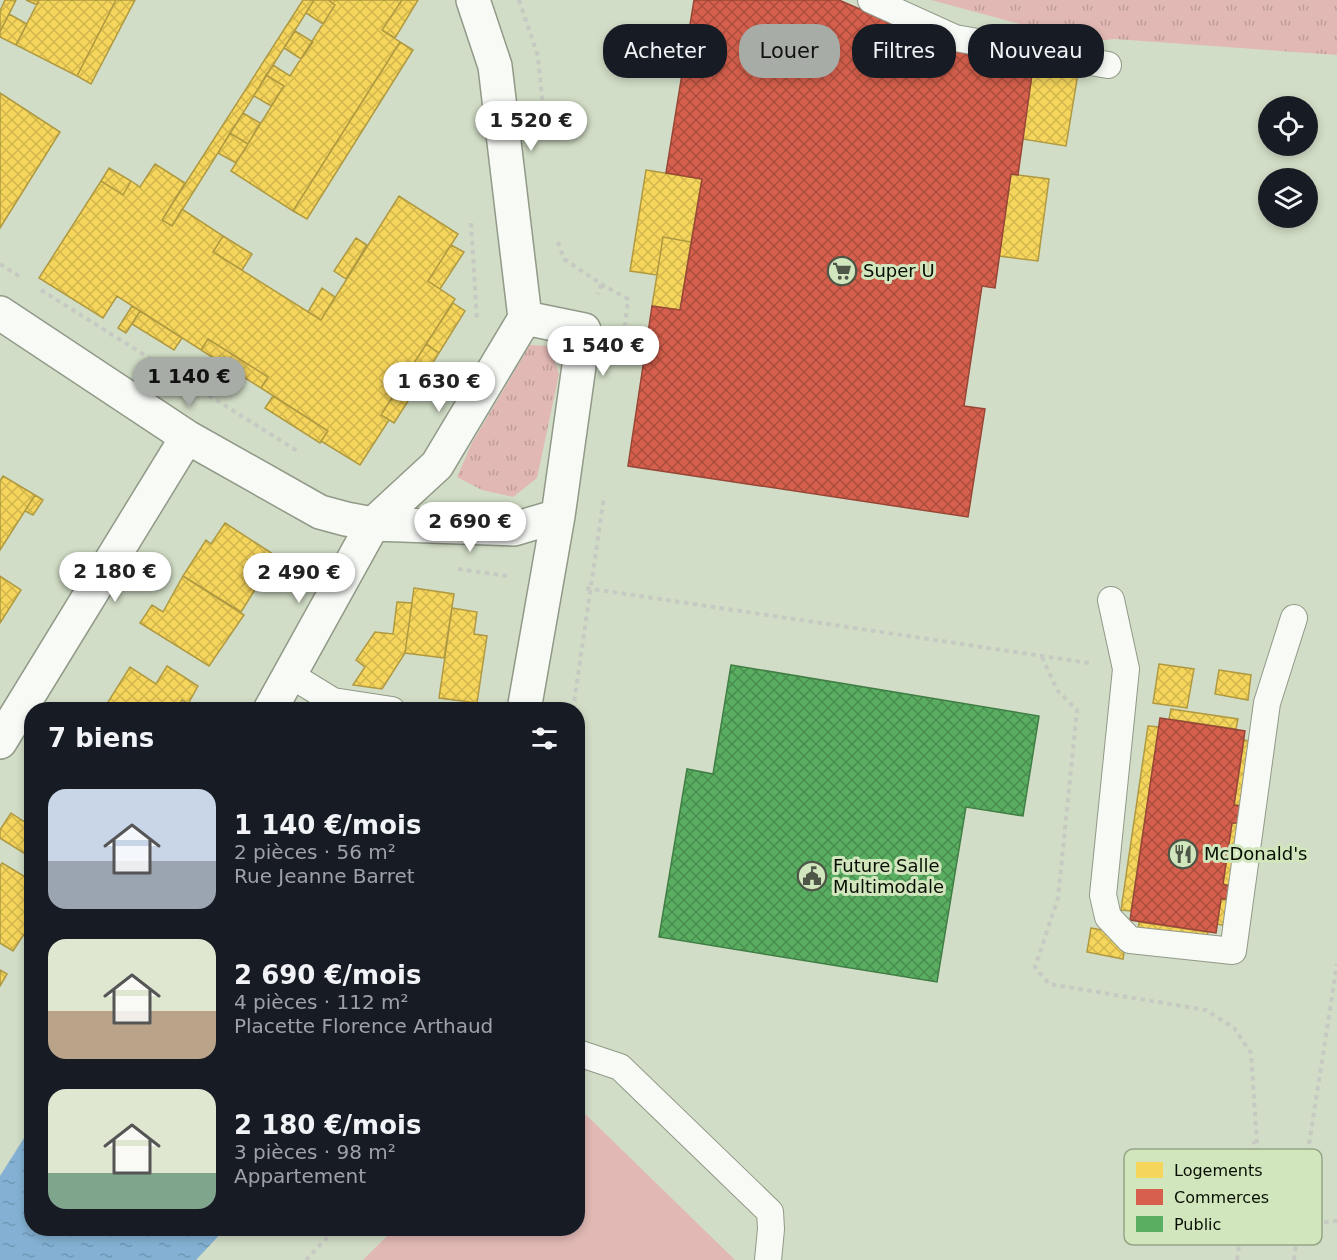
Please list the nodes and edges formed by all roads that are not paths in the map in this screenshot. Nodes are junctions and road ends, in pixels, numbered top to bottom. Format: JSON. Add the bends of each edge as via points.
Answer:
{"nodes":[{"id":1,"x":473,"y":0,"type":"edge"},
{"id":2,"x":872,"y":0,"type":"edge"},
{"id":3,"x":1108,"y":66,"type":"dead end"},
{"id":4,"x":0,"y":313,"type":"edge"},
{"id":5,"x":525,"y":318,"type":"junction"},
{"id":6,"x":187,"y":437,"type":"junction"},
{"id":7,"x":558,"y":516,"type":"junction"},
{"id":8,"x":373,"y":524,"type":"junction"},
{"id":9,"x":1111,"y":600,"type":"dead end"},
{"id":10,"x":1294,"y":618,"type":"dead end"},
{"id":11,"x":289,"y":674,"type":"junction"},
{"id":12,"x":25,"y":702,"type":"edge"},
{"id":13,"x":274,"y":702,"type":"edge"},
{"id":14,"x":345,"y":702,"type":"edge"},
{"id":15,"x":525,"y":702,"type":"edge"},
{"id":16,"x":24,"y":703,"type":"edge"},
{"id":17,"x":0,"y":742,"type":"edge"},
{"id":18,"x":585,"y":1055,"type":"edge"},
{"id":19,"x":768,"y":1260,"type":"edge"}],
"edges":[{"from":1,"to":5,"type":"street","via":[[495,66]]},
{"from":2,"to":3,"type":"lane","via":[[955,38]]},
{"from":4,"to":6,"type":"street"},
{"from":5,"to":7,"type":"street","via":[[584,330]]},
{"from":5,"to":8,"type":"street","via":[[437,465]]},
{"from":6,"to":8,"type":"street","via":[[320,512]]},
{"from":6,"to":12,"type":"street"},
{"from":7,"to":8,"type":"street","via":[[514,530]]},
{"from":7,"to":15,"type":"street"},
{"from":8,"to":11,"type":"street"},
{"from":9,"to":10,"type":"lane","via":[[1126,669],[1103,895],[1108,917],[1130,940],[1233,951],[1267,703]]},
{"from":11,"to":13,"type":"street"},
{"from":11,"to":14,"type":"lane","via":[[333,700]]},
{"from":16,"to":17,"type":"street"},
{"from":18,"to":19,"type":"lane","via":[[620,1067],[770,1212]]}]}
